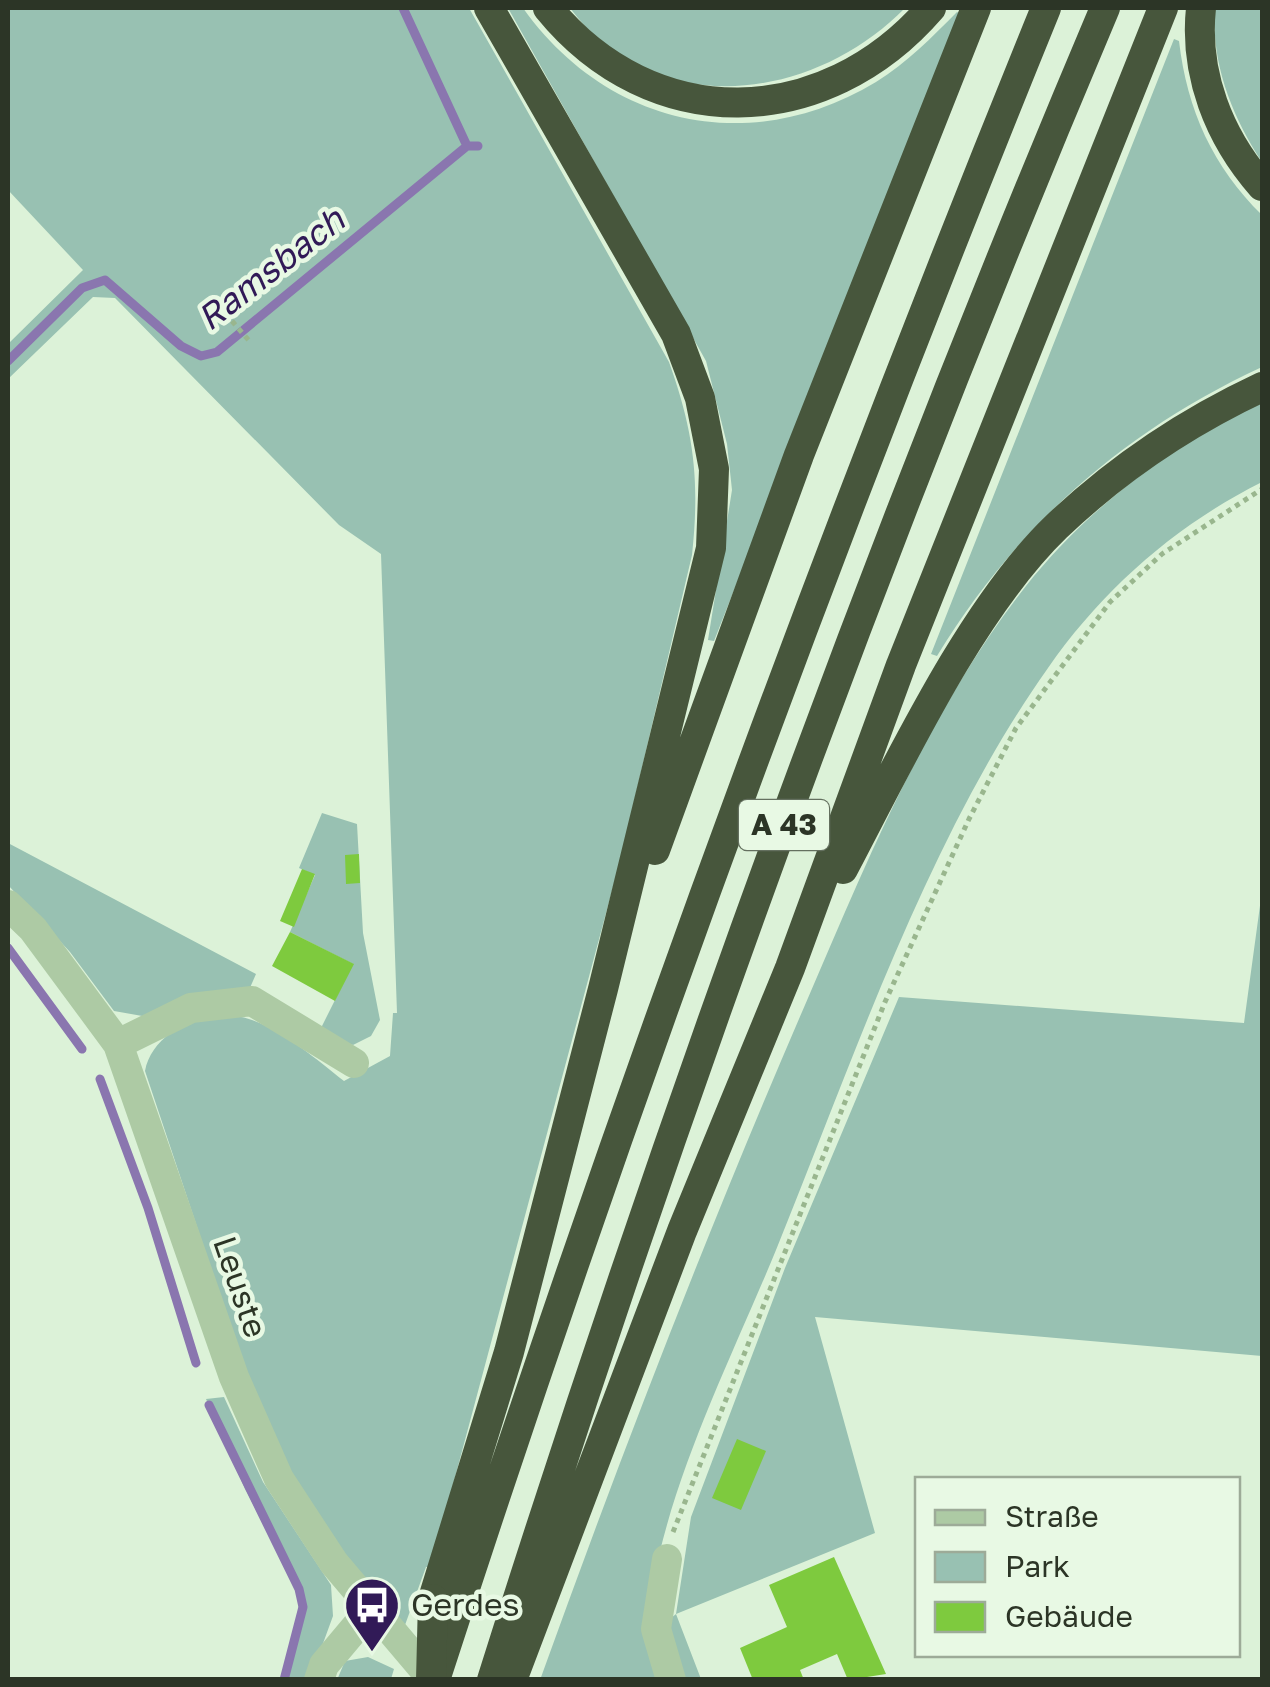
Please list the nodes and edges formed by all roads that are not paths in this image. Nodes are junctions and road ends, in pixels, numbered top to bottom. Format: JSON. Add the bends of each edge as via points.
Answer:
{"nodes":[{"id":1,"x":489,"y":8,"type":"edge"},
{"id":2,"x":548,"y":8,"type":"edge"},
{"id":3,"x":931,"y":8,"type":"edge"},
{"id":4,"x":976,"y":8,"type":"edge"},
{"id":5,"x":1046,"y":8,"type":"edge"},
{"id":6,"x":1105,"y":8,"type":"edge"},
{"id":7,"x":1163,"y":8,"type":"edge"},
{"id":8,"x":1201,"y":8,"type":"edge"},
{"id":9,"x":1262,"y":186,"type":"edge"},
{"id":10,"x":1262,"y":387,"type":"edge"},
{"id":11,"x":8,"y":905,"type":"edge"},
{"id":12,"x":790,"y":968,"type":"junction"},
{"id":13,"x":604,"y":989,"type":"junction"},
{"id":14,"x":118,"y":1044,"type":"junction"},
{"id":15,"x":354,"y":1062,"type":"dead end"},
{"id":16,"x":667,"y":1559,"type":"road end"},
{"id":17,"x":445,"y":1606,"type":"junction"},
{"id":18,"x":371,"y":1609,"type":"junction"},
{"id":19,"x":506,"y":1671,"type":"edge"},
{"id":20,"x":319,"y":1680,"type":"edge"},
{"id":21,"x":433,"y":1680,"type":"edge"},
{"id":22,"x":671,"y":1680,"type":"edge"}],
"edges":[{"from":1,"to":13,"type":"highway","via":[[676,334],[700,398],[714,469],[711,548]]},
{"from":2,"to":3,"type":"highway","via":[[574,40],[628,78],[708,104],[780,98],[857,72]]},
{"from":4,"to":13,"type":"highway","via":[[799,456]]},
{"from":5,"to":17,"type":"highway","number":"A 43","via":[[796,644]]},
{"from":6,"to":19,"type":"highway","number":"A 43","via":[[848,651],[742,938],[646,1209]]},
{"from":7,"to":12,"type":"highway","via":[[900,665]]},
{"from":8,"to":9,"type":"highway","via":[[1203,75],[1218,120]]},
{"from":10,"to":12,"type":"highway","via":[[1200,416],[1130,462],[1054,530],[1010,583],[914,736]]},
{"from":11,"to":14,"type":"street","name":"Leuste"},
{"from":12,"to":19,"type":"highway"},
{"from":13,"to":17,"type":"highway"},
{"from":14,"to":15,"type":"street","via":[[190,1008],[252,1001]]},
{"from":14,"to":18,"type":"street","name":"Leuste","via":[[254,1431],[307,1527]]},
{"from":16,"to":22,"type":"street","via":[[656,1629]]},
{"from":17,"to":21,"type":"highway","bridge":true},
{"from":18,"to":20,"type":"street"},
{"from":18,"to":21,"type":"street","name":"Leuste"}]}
